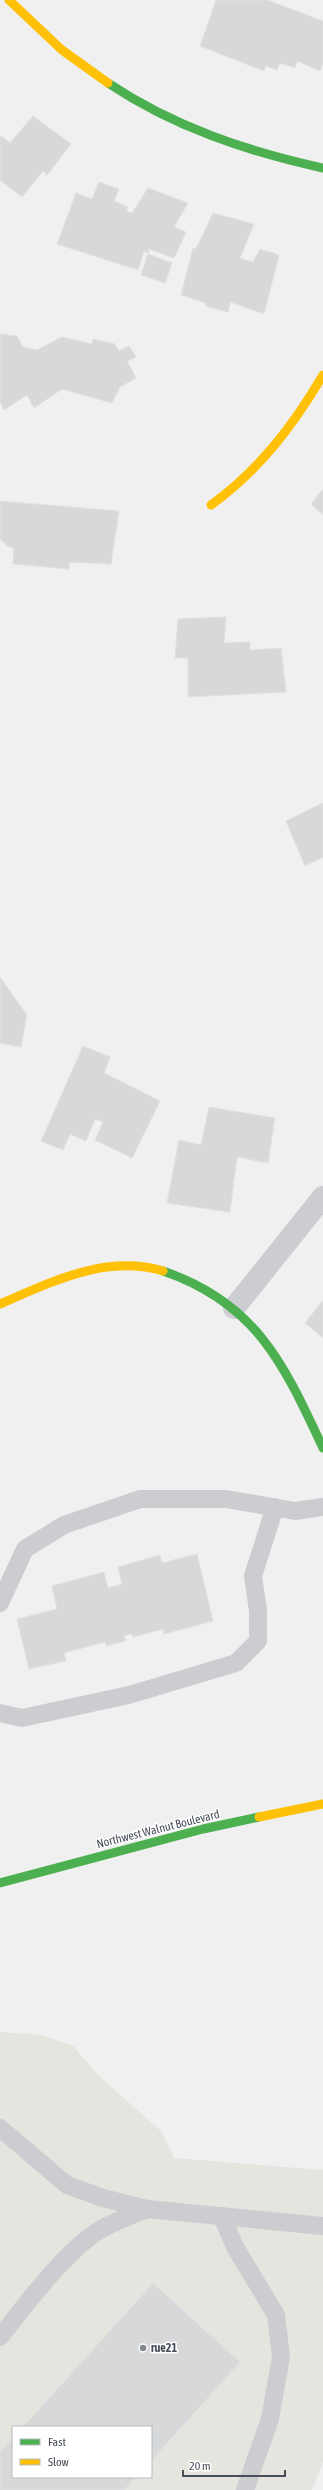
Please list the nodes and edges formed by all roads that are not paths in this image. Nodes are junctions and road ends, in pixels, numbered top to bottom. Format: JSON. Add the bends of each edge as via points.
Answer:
{"nodes":[{"id":1,"x":9,"y":0,"type":"edge"},
{"id":2,"x":323,"y":168,"type":"edge"},
{"id":3,"x":323,"y":375,"type":"edge"},
{"id":4,"x":211,"y":505,"type":"dead end"},
{"id":5,"x":323,"y":1197,"type":"edge"},
{"id":6,"x":0,"y":1304,"type":"edge"},
{"id":7,"x":234,"y":1308,"type":"junction"},
{"id":8,"x":323,"y":1448,"type":"edge"},
{"id":9,"x":275,"y":1507,"type":"junction"},
{"id":10,"x":323,"y":1507,"type":"edge"},
{"id":11,"x":0,"y":1603,"type":"edge"},
{"id":12,"x":0,"y":1713,"type":"edge"},
{"id":13,"x":323,"y":1804,"type":"edge"},
{"id":14,"x":0,"y":1883,"type":"edge"},
{"id":15,"x":0,"y":2128,"type":"edge"},
{"id":16,"x":147,"y":2209,"type":"junction"},
{"id":17,"x":222,"y":2216,"type":"junction"},
{"id":18,"x":323,"y":2226,"type":"edge"},
{"id":19,"x":0,"y":2337,"type":"edge"},
{"id":20,"x":245,"y":2490,"type":"edge"}],
"edges":[{"from":1,"to":2,"type":"street","via":[[30,23],[68,56],[129,98],[201,133],[255,152]]},
{"from":3,"to":4,"type":"street","via":[[305,406],[262,463],[238,486]]},
{"from":5,"to":7,"type":"street"},
{"from":6,"to":7,"type":"street","via":[[66,1277],[105,1268],[132,1266],[172,1272],[198,1282]]},
{"from":7,"to":8,"type":"street","via":[[268,1344],[283,1366]]},
{"from":9,"to":10,"type":"lane","via":[[295,1511]]},
{"from":9,"to":11,"type":"lane","via":[[226,1498],[140,1499],[64,1525],[25,1549]]},
{"from":9,"to":12,"type":"lane","via":[[253,1576],[258,1611],[258,1641],[236,1664],[129,1696],[22,1718]]},
{"from":13,"to":14,"type":"street","name":"Northwest Walnut Boulevard","via":[[203,1829]]},
{"from":15,"to":16,"type":"lane","via":[[67,2185],[103,2198]]},
{"from":16,"to":17,"type":"lane"},
{"from":16,"to":19,"type":"lane","via":[[106,2226],[88,2238],[42,2284]]},
{"from":17,"to":18,"type":"lane"},
{"from":17,"to":20,"type":"lane","via":[[235,2247],[276,2315],[281,2357],[270,2419]]}]}
